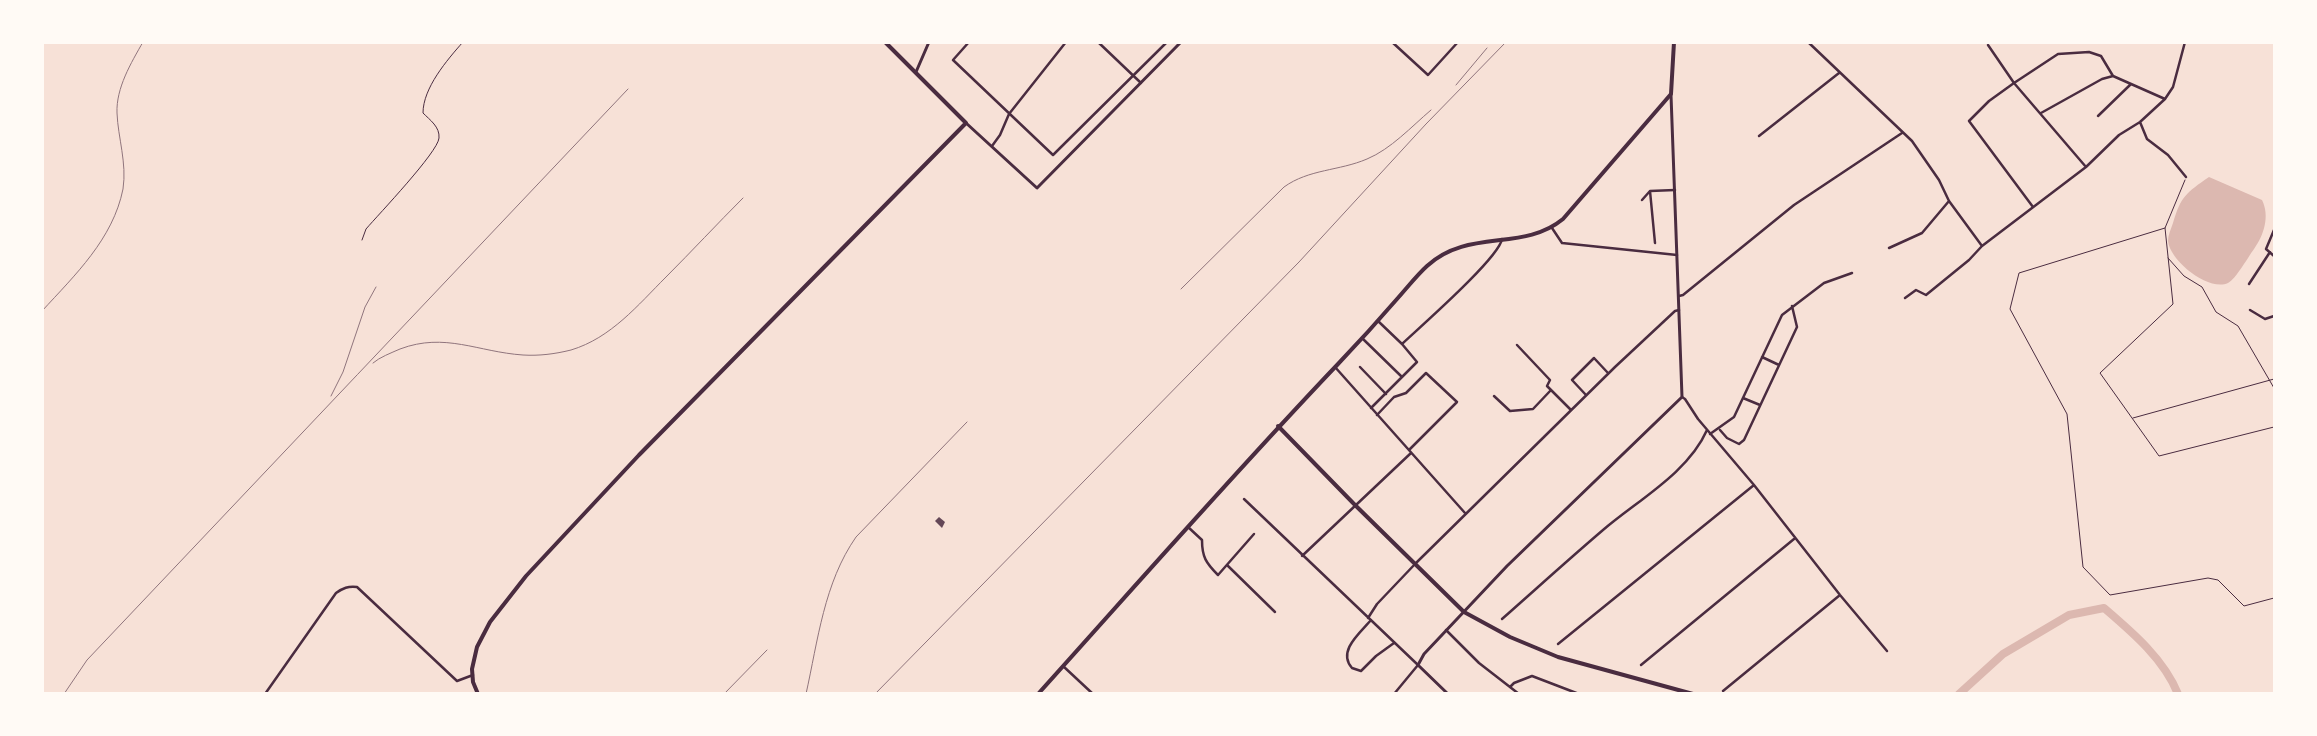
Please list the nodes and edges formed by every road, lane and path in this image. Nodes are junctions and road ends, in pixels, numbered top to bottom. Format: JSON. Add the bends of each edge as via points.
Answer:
{"nodes":[{"id":1,"x":463,"y":42,"type":"edge"},
{"id":2,"x":886,"y":42,"type":"edge"},
{"id":3,"x":929,"y":42,"type":"edge"},
{"id":4,"x":970,"y":42,"type":"edge"},
{"id":5,"x":1066,"y":42,"type":"edge"},
{"id":6,"x":1098,"y":42,"type":"edge"},
{"id":7,"x":1167,"y":42,"type":"edge"},
{"id":8,"x":1181,"y":42,"type":"edge"},
{"id":9,"x":1392,"y":42,"type":"edge"},
{"id":10,"x":1458,"y":42,"type":"edge"},
{"id":11,"x":1674,"y":42,"type":"edge"},
{"id":12,"x":1808,"y":42,"type":"edge"},
{"id":13,"x":2185,"y":42,"type":"edge"},
{"id":14,"x":1988,"y":45,"type":"dead end"},
{"id":15,"x":916,"y":72,"type":"junction"},
{"id":16,"x":1839,"y":73,"type":"junction"},
{"id":17,"x":1133,"y":75,"type":"junction"},
{"id":18,"x":2113,"y":76,"type":"junction"},
{"id":19,"x":1141,"y":83,"type":"junction"},
{"id":20,"x":2014,"y":83,"type":"junction"},
{"id":21,"x":2131,"y":83,"type":"junction"},
{"id":22,"x":1671,"y":94,"type":"junction"},
{"id":23,"x":2165,"y":98,"type":"junction"},
{"id":24,"x":2041,"y":113,"type":"junction"},
{"id":25,"x":1009,"y":114,"type":"junction"},
{"id":26,"x":2098,"y":116,"type":"dead end"},
{"id":27,"x":2140,"y":122,"type":"junction"},
{"id":28,"x":966,"y":123,"type":"junction"},
{"id":29,"x":1902,"y":133,"type":"junction"},
{"id":30,"x":1759,"y":136,"type":"dead end"},
{"id":31,"x":992,"y":146,"type":"junction"},
{"id":32,"x":2086,"y":167,"type":"junction"},
{"id":33,"x":2186,"y":177,"type":"joint"},
{"id":34,"x":1675,"y":190,"type":"junction"},
{"id":35,"x":1650,"y":191,"type":"junction"},
{"id":36,"x":1642,"y":200,"type":"dead end"},
{"id":37,"x":1949,"y":201,"type":"junction"},
{"id":38,"x":2032,"y":207,"type":"junction"},
{"id":39,"x":1552,"y":228,"type":"junction"},
{"id":40,"x":2165,"y":228,"type":"junction"},
{"id":41,"x":2274,"y":230,"type":"edge"},
{"id":42,"x":1502,"y":239,"type":"junction"},
{"id":43,"x":362,"y":240,"type":"dead end"},
{"id":44,"x":1655,"y":243,"type":"dead end"},
{"id":45,"x":1982,"y":246,"type":"junction"},
{"id":46,"x":1889,"y":248,"type":"dead end"},
{"id":47,"x":2270,"y":252,"type":"junction"},
{"id":48,"x":1677,"y":255,"type":"junction"},
{"id":49,"x":2274,"y":256,"type":"edge"},
{"id":50,"x":2168,"y":258,"type":"junction"},
{"id":51,"x":1852,"y":272,"type":"dead end"},
{"id":52,"x":2249,"y":284,"type":"dead end"},
{"id":53,"x":1679,"y":296,"type":"junction"},
{"id":54,"x":1905,"y":298,"type":"dead end"},
{"id":55,"x":1792,"y":306,"type":"junction"},
{"id":56,"x":1679,"y":310,"type":"junction"},
{"id":57,"x":2250,"y":310,"type":"dead end"},
{"id":58,"x":2274,"y":316,"type":"edge"},
{"id":59,"x":1378,"y":321,"type":"junction"},
{"id":60,"x":1362,"y":338,"type":"junction"},
{"id":61,"x":1402,"y":344,"type":"junction"},
{"id":62,"x":1517,"y":345,"type":"dead end"},
{"id":63,"x":1762,"y":357,"type":"junction"},
{"id":64,"x":1779,"y":365,"type":"junction"},
{"id":65,"x":1335,"y":367,"type":"junction"},
{"id":66,"x":1360,"y":367,"type":"dead end"},
{"id":67,"x":1608,"y":373,"type":"junction"},
{"id":68,"x":1402,"y":377,"type":"junction"},
{"id":69,"x":2274,"y":379,"type":"edge"},
{"id":70,"x":2269,"y":380,"type":"junction"},
{"id":71,"x":2274,"y":388,"type":"edge"},
{"id":72,"x":1551,"y":390,"type":"junction"},
{"id":73,"x":1386,"y":394,"type":"junction"},
{"id":74,"x":1586,"y":395,"type":"junction"},
{"id":75,"x":1494,"y":396,"type":"dead end"},
{"id":76,"x":1682,"y":397,"type":"junction"},
{"id":77,"x":1743,"y":398,"type":"junction"},
{"id":78,"x":1760,"y":405,"type":"junction"},
{"id":79,"x":1371,"y":408,"type":"junction"},
{"id":80,"x":1571,"y":410,"type":"junction"},
{"id":81,"x":1377,"y":415,"type":"junction"},
{"id":82,"x":2132,"y":418,"type":"junction"},
{"id":83,"x":1278,"y":426,"type":"junction"},
{"id":84,"x":2274,"y":427,"type":"edge"},
{"id":85,"x":1720,"y":429,"type":"junction"},
{"id":86,"x":1707,"y":430,"type":"junction"},
{"id":87,"x":1710,"y":434,"type":"junction"},
{"id":88,"x":1410,"y":451,"type":"junction"},
{"id":89,"x":1754,"y":485,"type":"junction"},
{"id":90,"x":1244,"y":499,"type":"dead end"},
{"id":91,"x":1355,"y":505,"type":"junction"},
{"id":92,"x":1466,"y":514,"type":"junction"},
{"id":93,"x":1188,"y":527,"type":"junction"},
{"id":94,"x":1254,"y":534,"type":"dead end"},
{"id":95,"x":1794,"y":539,"type":"junction"},
{"id":96,"x":1302,"y":556,"type":"junction"},
{"id":97,"x":1416,"y":563,"type":"junction"},
{"id":98,"x":1227,"y":565,"type":"junction"},
{"id":99,"x":1840,"y":595,"type":"junction"},
{"id":100,"x":2274,"y":598,"type":"edge"},
{"id":101,"x":1275,"y":612,"type":"dead end"},
{"id":102,"x":1464,"y":612,"type":"junction"},
{"id":103,"x":1502,"y":618,"type":"dead end"},
{"id":104,"x":1370,"y":619,"type":"junction"},
{"id":105,"x":1446,"y":630,"type":"junction"},
{"id":106,"x":1395,"y":643,"type":"junction"},
{"id":107,"x":1558,"y":644,"type":"dead end"},
{"id":108,"x":1888,"y":651,"type":"dead end"},
{"id":109,"x":1418,"y":665,"type":"junction"},
{"id":110,"x":1641,"y":665,"type":"dead end"},
{"id":111,"x":1063,"y":666,"type":"junction"},
{"id":112,"x":473,"y":675,"type":"junction"},
{"id":113,"x":1510,"y":687,"type":"junction"},
{"id":114,"x":1723,"y":691,"type":"dead end"},
{"id":115,"x":266,"y":694,"type":"edge"},
{"id":116,"x":478,"y":694,"type":"edge"},
{"id":117,"x":1038,"y":694,"type":"edge"},
{"id":118,"x":1093,"y":694,"type":"edge"},
{"id":119,"x":1394,"y":694,"type":"edge"},
{"id":120,"x":1448,"y":694,"type":"edge"},
{"id":121,"x":1519,"y":694,"type":"edge"},
{"id":122,"x":1580,"y":694,"type":"edge"},
{"id":123,"x":1694,"y":694,"type":"edge"}],
"edges":[{"from":1,"to":43,"type":"lane","via":[[442,64],[423,105],[423,113],[438,129],[439,140],[424,163],[366,228]]},
{"from":2,"to":15,"type":"main road"},
{"from":3,"to":15,"type":"street"},
{"from":4,"to":25,"type":"street","via":[[952,60]]},
{"from":5,"to":25,"type":"street"},
{"from":6,"to":17,"type":"street"},
{"from":7,"to":17,"type":"street"},
{"from":8,"to":19,"type":"street"},
{"from":9,"to":10,"type":"street","via":[[1428,75]]},
{"from":11,"to":22,"type":"main road"},
{"from":12,"to":16,"type":"street"},
{"from":13,"to":23,"type":"street","via":[[2173,87]]},
{"from":14,"to":20,"type":"street"},
{"from":15,"to":28,"type":"main road"},
{"from":16,"to":29,"type":"street"},
{"from":16,"to":30,"type":"street"},
{"from":17,"to":19,"type":"street"},
{"from":17,"to":25,"type":"street","via":[[1052,155]]},
{"from":18,"to":20,"type":"street","via":[[2101,56],[2089,52],[2058,54]]},
{"from":18,"to":21,"type":"street"},
{"from":18,"to":24,"type":"street"},
{"from":19,"to":31,"type":"street","via":[[1037,188]]},
{"from":20,"to":24,"type":"street"},
{"from":20,"to":38,"type":"street","via":[[1969,122]]},
{"from":21,"to":23,"type":"street"},
{"from":21,"to":26,"type":"street"},
{"from":22,"to":34,"type":"street"},
{"from":22,"to":39,"type":"main road"},
{"from":23,"to":27,"type":"street"},
{"from":24,"to":32,"type":"street"},
{"from":25,"to":31,"type":"street"},
{"from":27,"to":32,"type":"street","via":[[2119,135]]},
{"from":27,"to":33,"type":"street","via":[[2147,138],[2168,155]]},
{"from":28,"to":31,"type":"street"},
{"from":28,"to":112,"type":"main road","via":[[639,455],[532,569],[482,635],[473,657]]},
{"from":29,"to":37,"type":"street","via":[[1912,141],[1939,180]]},
{"from":29,"to":53,"type":"street","via":[[1794,205]]},
{"from":32,"to":38,"type":"street"},
{"from":33,"to":40,"type":"path"},
{"from":34,"to":35,"type":"street"},
{"from":34,"to":48,"type":"street"},
{"from":35,"to":36,"type":"street"},
{"from":35,"to":44,"type":"street"},
{"from":37,"to":45,"type":"street"},
{"from":37,"to":46,"type":"street","via":[[1922,233]]},
{"from":38,"to":45,"type":"street"},
{"from":39,"to":42,"type":"main road","via":[[1536,235]]},
{"from":39,"to":48,"type":"street","via":[[1562,243]]},
{"from":40,"to":50,"type":"path"},
{"from":40,"to":100,"type":"path","via":[[2019,273],[2010,310],[2067,414],[2083,567],[2110,595],[2208,578],[2218,580],[2244,606]]},
{"from":41,"to":47,"type":"street","via":[[2266,249]]},
{"from":42,"to":59,"type":"main road","via":[[1473,242],[1453,249],[1428,265]]},
{"from":42,"to":61,"type":"street","via":[[1501,246],[1473,276]]},
{"from":45,"to":54,"type":"street","via":[[1926,295],[1916,290]]},
{"from":47,"to":49,"type":"street"},
{"from":47,"to":52,"type":"street"},
{"from":48,"to":53,"type":"street"},
{"from":50,"to":70,"type":"path","via":[[2184,276],[2202,287],[2216,312],[2238,326]]},
{"from":50,"to":82,"type":"path","via":[[2173,304],[2100,373]]},
{"from":51,"to":55,"type":"street","via":[[1824,283]]},
{"from":53,"to":56,"type":"street"},
{"from":55,"to":63,"type":"street","via":[[1782,316]]},
{"from":55,"to":64,"type":"street","via":[[1797,327]]},
{"from":56,"to":67,"type":"street"},
{"from":56,"to":76,"type":"street"},
{"from":57,"to":58,"type":"street","via":[[2265,319]]},
{"from":59,"to":60,"type":"main road"},
{"from":59,"to":61,"type":"street"},
{"from":60,"to":65,"type":"main road"},
{"from":60,"to":68,"type":"street"},
{"from":61,"to":68,"type":"street","via":[[1417,362]]},
{"from":62,"to":72,"type":"street","via":[[1550,380],[1547,386]]},
{"from":63,"to":64,"type":"street"},
{"from":63,"to":77,"type":"street"},
{"from":64,"to":78,"type":"street"},
{"from":65,"to":79,"type":"street"},
{"from":65,"to":83,"type":"main road"},
{"from":66,"to":73,"type":"street"},
{"from":67,"to":74,"type":"street"},
{"from":67,"to":74,"type":"street","via":[[1594,358],[1577,374],[1572,380]]},
{"from":68,"to":73,"type":"street"},
{"from":69,"to":70,"type":"path"},
{"from":70,"to":71,"type":"path"},
{"from":70,"to":82,"type":"path"},
{"from":72,"to":75,"type":"street","via":[[1533,408],[1510,411]]},
{"from":72,"to":80,"type":"street"},
{"from":73,"to":79,"type":"street"},
{"from":74,"to":80,"type":"street"},
{"from":76,"to":86,"type":"street"},
{"from":76,"to":102,"type":"street","via":[[1507,566]]},
{"from":77,"to":78,"type":"street"},
{"from":77,"to":85,"type":"street","via":[[1734,417]]},
{"from":78,"to":85,"type":"street","via":[[1744,440],[1739,444],[1727,438]]},
{"from":79,"to":81,"type":"street"},
{"from":80,"to":92,"type":"street"},
{"from":81,"to":88,"type":"street"},
{"from":81,"to":88,"type":"street","via":[[1394,397],[1406,393],[1426,374],[1457,402]]},
{"from":82,"to":84,"type":"path","via":[[2159,456]]},
{"from":83,"to":91,"type":"main road"},
{"from":83,"to":93,"type":"main road"},
{"from":85,"to":87,"type":"street"},
{"from":86,"to":87,"type":"street"},
{"from":86,"to":103,"type":"street","via":[[1701,443],[1670,476]]},
{"from":87,"to":89,"type":"street"},
{"from":88,"to":91,"type":"street"},
{"from":88,"to":92,"type":"street"},
{"from":89,"to":95,"type":"street"},
{"from":89,"to":107,"type":"street"},
{"from":90,"to":96,"type":"street"},
{"from":91,"to":96,"type":"street"},
{"from":91,"to":97,"type":"main road"},
{"from":92,"to":97,"type":"street"},
{"from":93,"to":98,"type":"street","via":[[1202,540],[1202,556],[1218,575]]},
{"from":93,"to":111,"type":"main road"},
{"from":94,"to":98,"type":"street"},
{"from":95,"to":99,"type":"street"},
{"from":95,"to":110,"type":"street"},
{"from":96,"to":104,"type":"street"},
{"from":97,"to":102,"type":"main road"},
{"from":97,"to":104,"type":"street","via":[[1377,604]]},
{"from":98,"to":101,"type":"street"},
{"from":99,"to":108,"type":"street"},
{"from":99,"to":114,"type":"street"},
{"from":102,"to":105,"type":"street"},
{"from":102,"to":123,"type":"main road","via":[[1510,637],[1558,657]]},
{"from":104,"to":106,"type":"street"},
{"from":104,"to":106,"type":"street","via":[[1348,649],[1346,658],[1352,668],[1361,670]]},
{"from":105,"to":109,"type":"street"},
{"from":105,"to":113,"type":"street","via":[[1479,663]]},
{"from":106,"to":109,"type":"street"},
{"from":109,"to":119,"type":"street"},
{"from":109,"to":120,"type":"street"},
{"from":111,"to":117,"type":"main road"},
{"from":111,"to":118,"type":"street"},
{"from":112,"to":115,"type":"street","via":[[457,681],[357,587],[351,586],[336,593]]},
{"from":112,"to":116,"type":"main road"},
{"from":113,"to":121,"type":"street"},
{"from":113,"to":122,"type":"street","via":[[1532,676]]}]}
